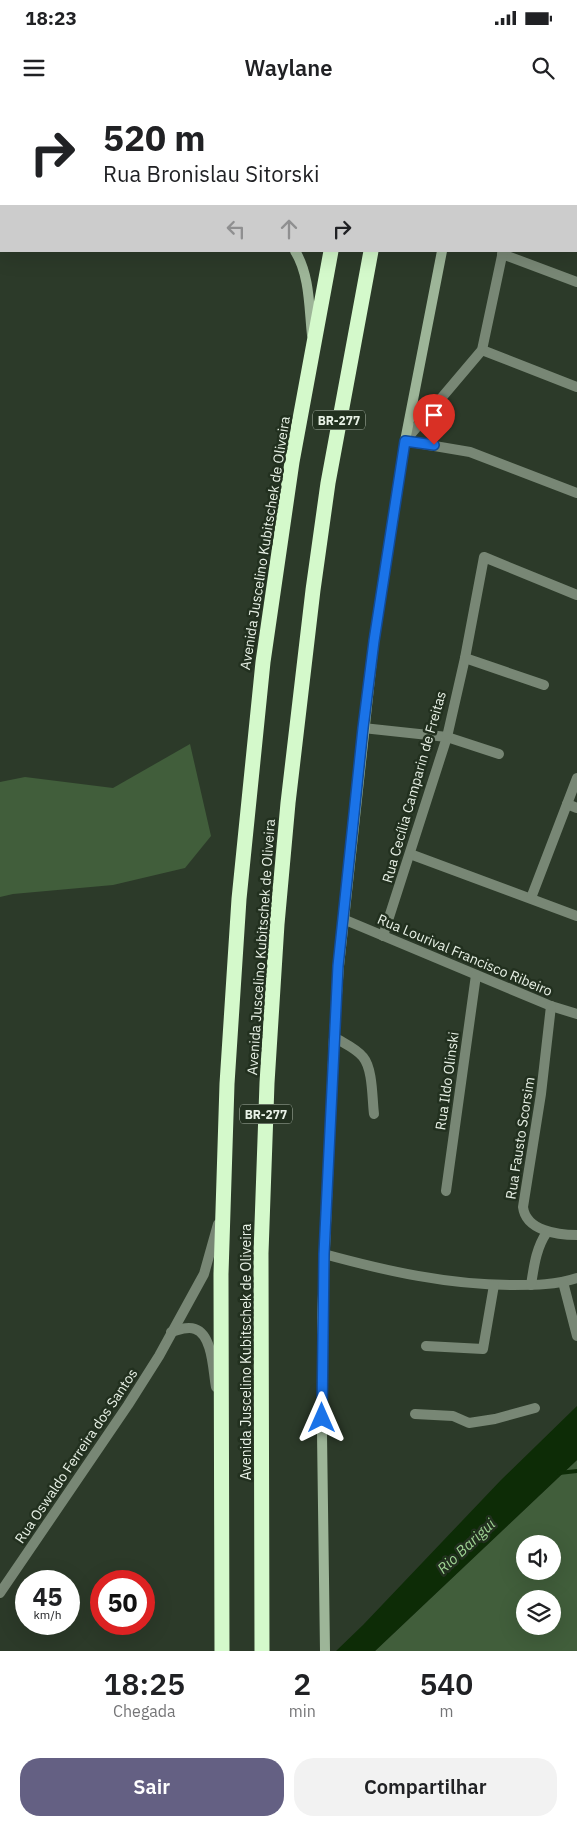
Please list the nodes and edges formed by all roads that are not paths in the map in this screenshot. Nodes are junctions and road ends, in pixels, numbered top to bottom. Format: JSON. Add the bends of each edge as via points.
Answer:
{"nodes":[{"id":1,"x":296,"y":252,"type":"edge"},
{"id":2,"x":331,"y":252,"type":"edge"},
{"id":3,"x":371,"y":252,"type":"edge"},
{"id":4,"x":442,"y":252,"type":"edge"},
{"id":5,"x":502,"y":252,"type":"edge"},
{"id":6,"x":577,"y":282,"type":"edge"},
{"id":7,"x":313,"y":344,"type":"junction"},
{"id":8,"x":482,"y":350,"type":"junction"},
{"id":9,"x":577,"y":387,"type":"edge"},
{"id":10,"x":405,"y":441,"type":"junction"},
{"id":11,"x":577,"y":494,"type":"edge"},
{"id":12,"x":577,"y":595,"type":"edge"},
{"id":13,"x":465,"y":658,"type":"junction"},
{"id":14,"x":544,"y":684,"type":"dead end"},
{"id":15,"x":363,"y":728,"type":"junction"},
{"id":16,"x":446,"y":736,"type":"junction"},
{"id":17,"x":499,"y":754,"type":"dead end"},
{"id":18,"x":577,"y":778,"type":"edge"},
{"id":19,"x":572,"y":806,"type":"edge"},
{"id":20,"x":410,"y":854,"type":"junction"},
{"id":21,"x":531,"y":898,"type":"junction"},
{"id":22,"x":577,"y":916,"type":"edge"},
{"id":23,"x":343,"y":919,"type":"junction"},
{"id":24,"x":383,"y":936,"type":"junction"},
{"id":25,"x":476,"y":975,"type":"junction"},
{"id":26,"x":551,"y":1006,"type":"junction"},
{"id":27,"x":577,"y":1014,"type":"edge"},
{"id":28,"x":334,"y":1037,"type":"junction"},
{"id":29,"x":374,"y":1114,"type":"dead end"},
{"id":30,"x":446,"y":1190,"type":"dead end"},
{"id":31,"x":223,"y":1204,"type":"junction"},
{"id":32,"x":547,"y":1232,"type":"junction"},
{"id":33,"x":577,"y":1235,"type":"edge"},
{"id":34,"x":324,"y":1254,"type":"junction"},
{"id":35,"x":577,"y":1278,"type":"edge"},
{"id":36,"x":563,"y":1282,"type":"junction"},
{"id":37,"x":494,"y":1285,"type":"junction"},
{"id":38,"x":531,"y":1285,"type":"junction"},
{"id":39,"x":172,"y":1332,"type":"junction"},
{"id":40,"x":577,"y":1336,"type":"edge"},
{"id":41,"x":426,"y":1346,"type":"dead end"},
{"id":42,"x":535,"y":1408,"type":"dead end"},
{"id":43,"x":415,"y":1414,"type":"dead end"},
{"id":44,"x":221,"y":1424,"type":"junction"},
{"id":45,"x":0,"y":1593,"type":"edge"},
{"id":46,"x":262,"y":1646,"type":"edge"},
{"id":47,"x":222,"y":1651,"type":"edge"},
{"id":48,"x":325,"y":1651,"type":"edge"}],
"edges":[{"from":1,"to":7,"type":"main road","via":[[306,279]]},
{"from":2,"to":7,"type":"highway","name":"Avenida Juscelino Kubitschek de Oliveira","number":"BR-277"},
{"from":3,"to":46,"type":"highway","name":"Avenida Juscelino Kubitschek de Oliveira","number":"BR-277","via":[[332,464],[313,590],[277,924],[261,1253]]},
{"from":4,"to":10,"type":"main road"},
{"from":5,"to":6,"type":"street"},
{"from":5,"to":8,"type":"street"},
{"from":7,"to":31,"type":"highway","name":"Avenida Juscelino Kubitschek de Oliveira","number":"BR-277","via":[[274,583],[254,744],[232,1000]]},
{"from":8,"to":9,"type":"street"},
{"from":8,"to":10,"type":"street"},
{"from":10,"to":11,"type":"street","via":[[470,452]]},
{"from":10,"to":15,"type":"main road"},
{"from":12,"to":13,"type":"street","name":"Rua Cecília Camparin de Freitas","via":[[484,557]]},
{"from":13,"to":14,"type":"street"},
{"from":13,"to":16,"type":"street","name":"Rua Cecília Camparin de Freitas"},
{"from":15,"to":16,"type":"street"},
{"from":15,"to":23,"type":"main road"},
{"from":16,"to":17,"type":"street"},
{"from":16,"to":20,"type":"street","name":"Rua Cecília Camparin de Freitas"},
{"from":18,"to":19,"type":"street"},
{"from":19,"to":21,"type":"street"},
{"from":20,"to":21,"type":"street"},
{"from":20,"to":24,"type":"street","name":"Rua Cecília Camparin de Freitas"},
{"from":21,"to":22,"type":"street"},
{"from":23,"to":24,"type":"street","name":"Rua Lourival Francisco Ribeiro"},
{"from":23,"to":28,"type":"main road"},
{"from":24,"to":25,"type":"street","name":"Rua Lourival Francisco Ribeiro"},
{"from":25,"to":26,"type":"street","name":"Rua Lourival Francisco Ribeiro"},
{"from":25,"to":30,"type":"street","name":"Rua Ildo Olinski"},
{"from":26,"to":27,"type":"street","name":"Rua Lourival Francisco Ribeiro"},
{"from":26,"to":32,"type":"street","name":"Rua Fausto Scorsim","via":[[523,1207],[526,1217]]},
{"from":28,"to":29,"type":"street","via":[[356,1050],[366,1062]]},
{"from":28,"to":34,"type":"main road"},
{"from":31,"to":39,"type":"street","name":"Rua Oswaldo Ferreira dos Santos","via":[[204,1274]]},
{"from":31,"to":44,"type":"highway","name":"Avenida Juscelino Kubitschek de Oliveira","number":"BR-277"},
{"from":32,"to":33,"type":"street","name":"Rua Fausto Scorsim"},
{"from":32,"to":38,"type":"street","via":[[539,1244]]},
{"from":34,"to":37,"type":"street","via":[[392,1271]]},
{"from":34,"to":48,"type":"main road","via":[[321,1385]]},
{"from":35,"to":36,"type":"street"},
{"from":36,"to":38,"type":"street"},
{"from":36,"to":40,"type":"street"},
{"from":37,"to":38,"type":"street"},
{"from":37,"to":41,"type":"street","via":[[483,1350]]},
{"from":39,"to":44,"type":"street","via":[[195,1329],[207,1341]]},
{"from":39,"to":45,"type":"street","name":"Rua Oswaldo Ferreira dos Santos","via":[[128,1405]]},
{"from":42,"to":43,"type":"street","via":[[469,1423],[453,1416]]},
{"from":44,"to":47,"type":"highway","name":"Avenida Juscelino Kubitschek de Oliveira","number":"BR-277"}]}
